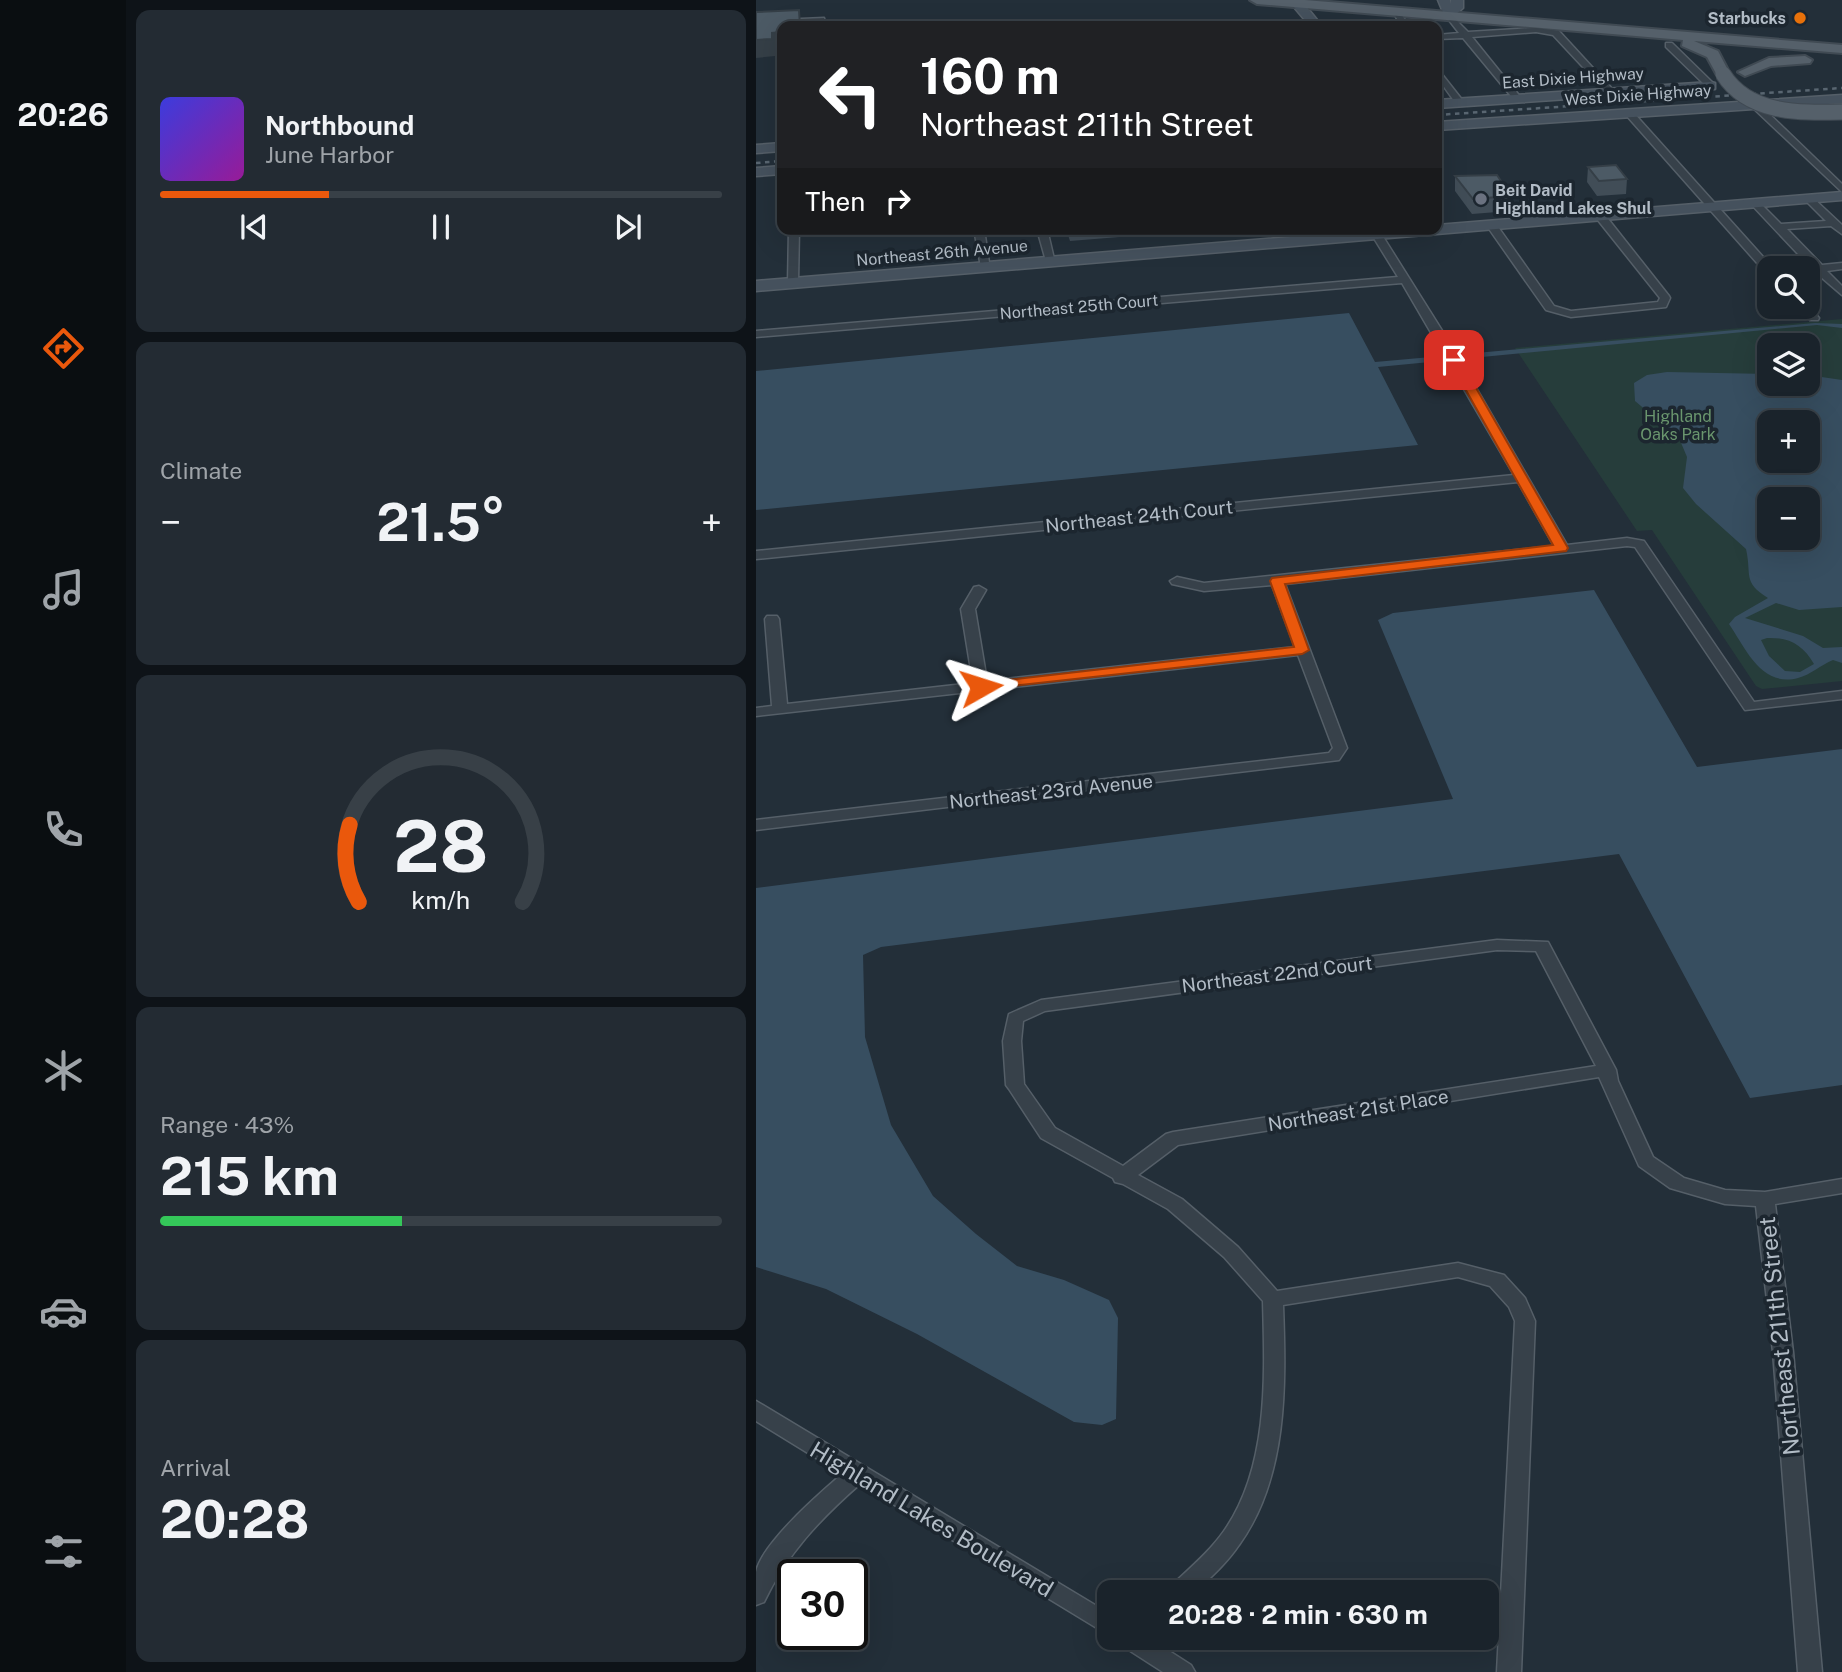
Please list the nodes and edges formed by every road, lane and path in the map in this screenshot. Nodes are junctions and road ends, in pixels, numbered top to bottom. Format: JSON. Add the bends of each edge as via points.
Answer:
{"nodes":[{"id":1,"x":1257,"y":0,"type":"edge"},
{"id":2,"x":1348,"y":0,"type":"edge"},
{"id":3,"x":1295,"y":1,"type":"edge"},
{"id":4,"x":1452,"y":9,"type":"edge"},
{"id":5,"x":1394,"y":10,"type":"junction"},
{"id":6,"x":1304,"y":21,"type":"edge"},
{"id":7,"x":1313,"y":21,"type":"edge"},
{"id":8,"x":1402,"y":21,"type":"edge"},
{"id":9,"x":1530,"y":22,"type":"junction"},
{"id":10,"x":756,"y":23,"type":"edge"},
{"id":11,"x":777,"y":23,"type":"edge"},
{"id":12,"x":1749,"y":34,"type":"junction"},
{"id":13,"x":1467,"y":35,"type":"junction"},
{"id":14,"x":1442,"y":37,"type":"edge"},
{"id":15,"x":1689,"y":37,"type":"junction"},
{"id":16,"x":1842,"y":41,"type":"edge"},
{"id":17,"x":1669,"y":45,"type":"dead end"},
{"id":18,"x":1842,"y":49,"type":"edge"},
{"id":19,"x":1842,"y":61,"type":"edge"},
{"id":20,"x":1442,"y":78,"type":"edge"},
{"id":21,"x":1711,"y":86,"type":"joint"},
{"id":22,"x":1612,"y":93,"type":"junction"},
{"id":23,"x":1518,"y":99,"type":"junction"},
{"id":24,"x":1842,"y":99,"type":"edge"},
{"id":25,"x":1460,"y":103,"type":"junction"},
{"id":26,"x":1442,"y":104,"type":"edge"},
{"id":27,"x":1755,"y":105,"type":"junction"},
{"id":28,"x":1842,"y":106,"type":"edge"},
{"id":29,"x":1842,"y":112,"type":"edge"},
{"id":30,"x":1629,"y":113,"type":"junction"},
{"id":31,"x":1442,"y":126,"type":"edge"},
{"id":32,"x":777,"y":147,"type":"edge"},
{"id":33,"x":756,"y":149,"type":"edge"},
{"id":34,"x":777,"y":170,"type":"edge"},
{"id":35,"x":756,"y":172,"type":"edge"},
{"id":36,"x":1842,"y":189,"type":"edge"},
{"id":37,"x":1842,"y":196,"type":"edge"},
{"id":38,"x":1808,"y":198,"type":"junction"},
{"id":39,"x":1755,"y":203,"type":"junction"},
{"id":40,"x":1712,"y":207,"type":"junction"},
{"id":41,"x":1601,"y":216,"type":"junction"},
{"id":42,"x":1492,"y":226,"type":"junction"},
{"id":43,"x":1779,"y":227,"type":"junction"},
{"id":44,"x":1838,"y":227,"type":"edge"},
{"id":45,"x":1442,"y":229,"type":"edge"},
{"id":46,"x":794,"y":235,"type":"edge"},
{"id":47,"x":980,"y":235,"type":"edge"},
{"id":48,"x":1044,"y":235,"type":"edge"},
{"id":49,"x":1377,"y":235,"type":"joint"},
{"id":50,"x":1806,"y":256,"type":"edge"},
{"id":51,"x":1757,"y":257,"type":"edge"},
{"id":52,"x":1051,"y":261,"type":"junction"},
{"id":53,"x":986,"y":267,"type":"junction"},
{"id":54,"x":1842,"y":267,"type":"edge"},
{"id":55,"x":1820,"y":269,"type":"edge"},
{"id":56,"x":1820,"y":271,"type":"edge"},
{"id":57,"x":1403,"y":280,"type":"junction"},
{"id":58,"x":793,"y":283,"type":"junction"},
{"id":59,"x":756,"y":286,"type":"edge"},
{"id":60,"x":1842,"y":292,"type":"edge"},
{"id":61,"x":756,"y":334,"type":"edge"},
{"id":62,"x":1523,"y":478,"type":"junction"},
{"id":63,"x":1562,"y":548,"type":"junction"},
{"id":64,"x":756,"y":555,"type":"edge"},
{"id":65,"x":1177,"y":581,"type":"dead end"},
{"id":66,"x":1277,"y":581,"type":"junction"},
{"id":67,"x":979,"y":590,"type":"dead end"},
{"id":68,"x":772,"y":619,"type":"dead end"},
{"id":69,"x":1302,"y":650,"type":"junction"},
{"id":70,"x":981,"y":687,"type":"junction"},
{"id":71,"x":1842,"y":695,"type":"edge"},
{"id":72,"x":780,"y":709,"type":"junction"},
{"id":73,"x":756,"y":712,"type":"edge"},
{"id":74,"x":756,"y":825,"type":"edge"},
{"id":75,"x":1542,"y":947,"type":"joint"},
{"id":76,"x":1607,"y":1070,"type":"junction"},
{"id":77,"x":1122,"y":1177,"type":"junction"},
{"id":78,"x":1842,"y":1186,"type":"edge"},
{"id":79,"x":1765,"y":1199,"type":"junction"},
{"id":80,"x":1273,"y":1298,"type":"junction"},
{"id":81,"x":756,"y":1410,"type":"edge"},
{"id":82,"x":857,"y":1474,"type":"junction"},
{"id":83,"x":1191,"y":1580,"type":"edge"},
{"id":84,"x":756,"y":1595,"type":"edge"},
{"id":85,"x":1097,"y":1618,"type":"edge"},
{"id":86,"x":1150,"y":1650,"type":"edge"},
{"id":87,"x":1183,"y":1672,"type":"edge"},
{"id":88,"x":1509,"y":1672,"type":"edge"},
{"id":89,"x":1810,"y":1672,"type":"edge"}],
"edges":[{"from":1,"to":3,"type":"main road"},
{"from":2,"to":4,"type":"main road"},
{"from":3,"to":5,"type":"main road"},
{"from":3,"to":6,"type":"street"},
{"from":3,"to":7,"type":"street"},
{"from":4,"to":5,"type":"main road"},
{"from":4,"to":9,"type":"main road","via":[[1475,17]]},
{"from":4,"to":12,"type":"main road"},
{"from":4,"to":13,"type":"street"},
{"from":5,"to":8,"type":"street"},
{"from":9,"to":15,"type":"main road"},
{"from":9,"to":29,"type":"main road","bridge":true,"via":[[1683,42],[1703,48],[1719,64],[1735,92],[1793,110]]},
{"from":10,"to":11,"type":"street"},
{"from":12,"to":15,"type":"main road"},
{"from":12,"to":16,"type":"main road"},
{"from":13,"to":14,"type":"street"},
{"from":13,"to":22,"type":"street","via":[[1546,31],[1562,37]]},
{"from":13,"to":23,"type":"street"},
{"from":15,"to":18,"type":"main road"},
{"from":17,"to":21,"type":"street"},
{"from":19,"to":28,"type":"main road","via":[[1779,61],[1745,72],[1741,79],[1744,86],[1767,98],[1805,106]]},
{"from":20,"to":25,"type":"street"},
{"from":21,"to":22,"type":"street","name":"East Dixie Highway"},
{"from":22,"to":23,"type":"street","name":"East Dixie Highway"},
{"from":23,"to":25,"type":"street","name":"East Dixie Highway"},
{"from":24,"to":27,"type":"street","name":"West Dixie Highway"},
{"from":25,"to":26,"type":"street","name":"East Dixie Highway"},
{"from":27,"to":30,"type":"street","name":"West Dixie Highway"},
{"from":27,"to":36,"type":"street"},
{"from":30,"to":31,"type":"street","name":"West Dixie Highway"},
{"from":30,"to":40,"type":"street"},
{"from":32,"to":33,"type":"street"},
{"from":34,"to":35,"type":"street"},
{"from":37,"to":38,"type":"street","name":"Northeast 26th Avenue"},
{"from":38,"to":39,"type":"street","name":"Northeast 26th Avenue"},
{"from":38,"to":44,"type":"street"},
{"from":39,"to":40,"type":"street","name":"Northeast 26th Avenue"},
{"from":39,"to":43,"type":"street"},
{"from":40,"to":41,"type":"street","name":"Northeast 26th Avenue"},
{"from":40,"to":51,"type":"street"},
{"from":41,"to":42,"type":"street","name":"Northeast 26th Avenue"},
{"from":41,"to":42,"type":"street","via":[[1665,298],[1662,304],[1571,314],[1550,308]]},
{"from":42,"to":45,"type":"street","name":"Northeast 26th Avenue"},
{"from":43,"to":44,"type":"street"},
{"from":43,"to":50,"type":"street"},
{"from":46,"to":58,"type":"street"},
{"from":47,"to":53,"type":"street"},
{"from":48,"to":52,"type":"street"},
{"from":49,"to":52,"type":"street","name":"Northeast 26th Avenue"},
{"from":49,"to":57,"type":"street"},
{"from":52,"to":53,"type":"street","name":"Northeast 26th Avenue"},
{"from":53,"to":58,"type":"street","name":"Northeast 26th Avenue"},
{"from":54,"to":55,"type":"street"},
{"from":56,"to":60,"type":"street"},
{"from":57,"to":61,"type":"street","name":"Northeast 25th Court"},
{"from":57,"to":62,"type":"street"},
{"from":58,"to":59,"type":"street","name":"Northeast 26th Avenue"},
{"from":62,"to":63,"type":"street"},
{"from":62,"to":64,"type":"street","name":"Northeast 24th Court"},
{"from":63,"to":66,"type":"street"},
{"from":63,"to":71,"type":"street","via":[[1639,544],[1750,707]]},
{"from":65,"to":66,"type":"street","via":[[1204,587]]},
{"from":66,"to":69,"type":"street"},
{"from":67,"to":70,"type":"street","via":[[968,609]]},
{"from":68,"to":72,"type":"street"},
{"from":69,"to":70,"type":"street"},
{"from":69,"to":74,"type":"street","name":"Northeast 23rd Avenue","via":[[1340,748],[1334,757]]},
{"from":70,"to":72,"type":"street"},
{"from":72,"to":73,"type":"street"},
{"from":75,"to":76,"type":"street","name":"Northeast 211th Street"},
{"from":75,"to":77,"type":"street","name":"Northeast 22nd Court","via":[[1497,946],[1086,999],[1041,1006],[1015,1018],[1015,1085],[1048,1133]]},
{"from":76,"to":77,"type":"street","name":"Northeast 21st Place","via":[[1173,1139]]},
{"from":76,"to":79,"type":"street","name":"Northeast 211th Street","via":[[1646,1161],[1677,1183],[1724,1197]]},
{"from":77,"to":80,"type":"street","via":[[1175,1204],[1231,1252]]},
{"from":78,"to":79,"type":"street"},
{"from":79,"to":89,"type":"street","name":"Northeast 211th Street"},
{"from":80,"to":83,"type":"street","via":[[1276,1378],[1257,1491],[1232,1537]]},
{"from":80,"to":88,"type":"street","via":[[1458,1270],[1497,1280],[1518,1303],[1525,1321]]},
{"from":81,"to":82,"type":"street","name":"Highland Lakes Boulevard"},
{"from":82,"to":84,"type":"street","via":[[804,1520],[764,1574]]},
{"from":82,"to":85,"type":"street","name":"Highland Lakes Boulevard"},
{"from":86,"to":87,"type":"street"}]}
